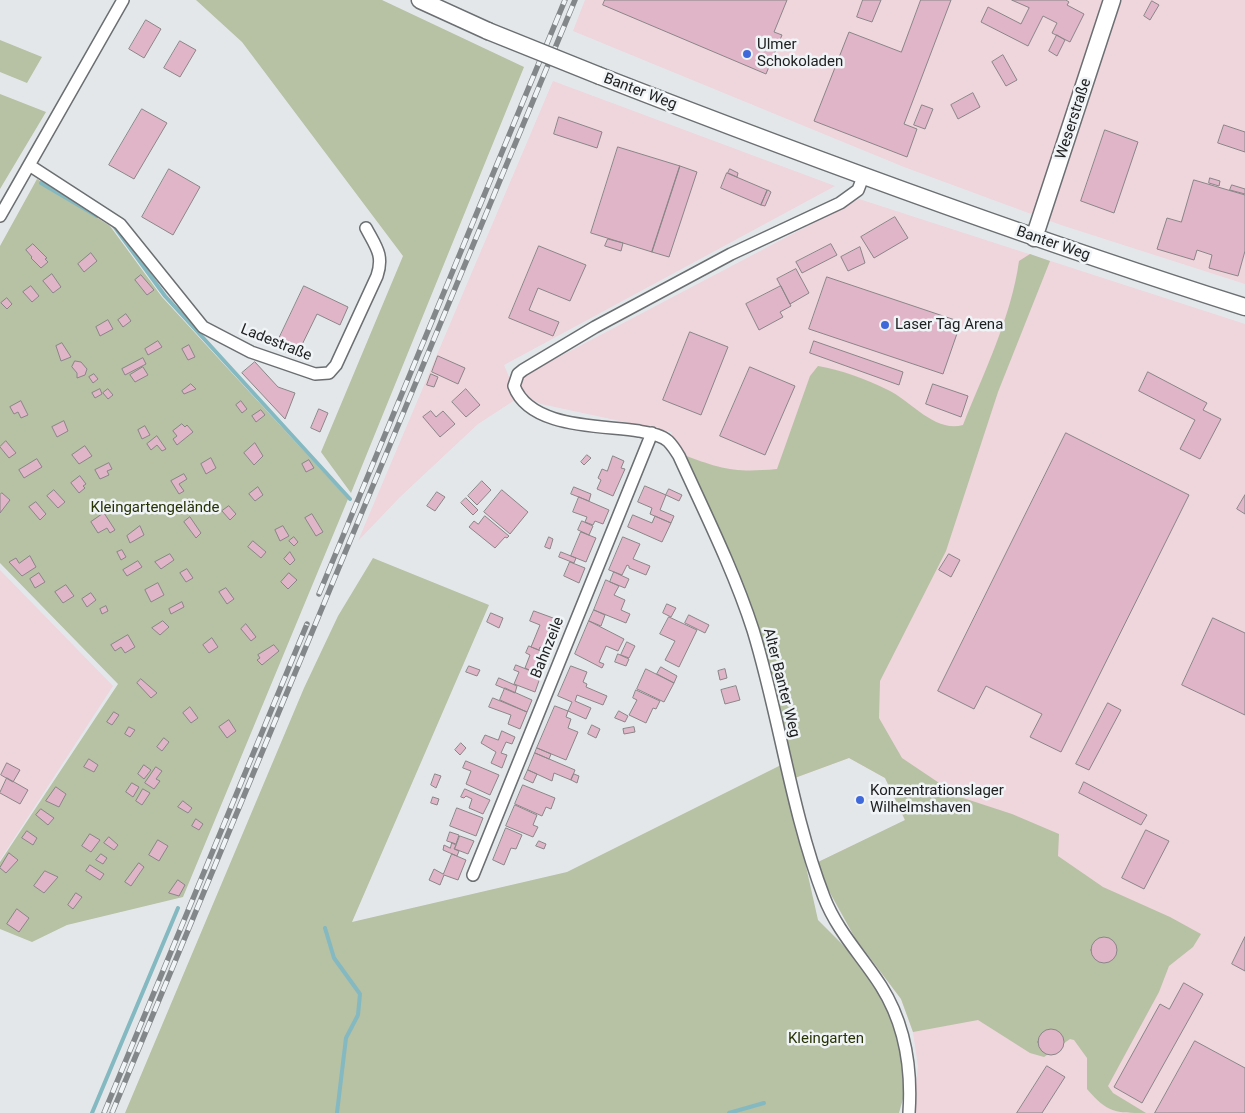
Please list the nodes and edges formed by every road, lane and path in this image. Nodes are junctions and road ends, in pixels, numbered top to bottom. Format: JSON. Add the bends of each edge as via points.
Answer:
{"nodes":[{"id":1,"x":123,"y":0,"type":"edge"},
{"id":2,"x":420,"y":0,"type":"edge"},
{"id":3,"x":1112,"y":0,"type":"edge"},
{"id":4,"x":29,"y":165,"type":"junction"},
{"id":5,"x":863,"y":177,"type":"junction"},
{"id":6,"x":0,"y":216,"type":"edge"},
{"id":7,"x":366,"y":228,"type":"dead end"},
{"id":8,"x":1034,"y":238,"type":"junction"},
{"id":9,"x":1245,"y":307,"type":"edge"},
{"id":10,"x":652,"y":433,"type":"junction"},
{"id":11,"x":473,"y":874,"type":"dead end"},
{"id":12,"x":909,"y":1113,"type":"edge"}],
"edges":[{"from":1,"to":4,"type":"street"},
{"from":2,"to":5,"type":"street","name":"Banter Weg","bridge":true,"via":[[600,76]]},
{"from":3,"to":8,"type":"street","name":"Weserstraße"},
{"from":4,"to":6,"type":"street"},
{"from":4,"to":7,"type":"street","name":"Ladestraße","via":[[120,224],[204,327],[251,352],[322,376],[330,373],[336,365],[381,264],[380,252]]},
{"from":5,"to":8,"type":"street","name":"Banter Weg"},
{"from":5,"to":10,"type":"street","name":"Alter Banter Weg","via":[[858,190],[840,203],[731,254],[595,327],[523,370],[515,379],[517,394],[523,403],[540,413],[580,424]]},
{"from":8,"to":9,"type":"street","name":"Banter Weg"},
{"from":10,"to":11,"type":"street","name":"Bahnzeile"},
{"from":10,"to":12,"type":"street","name":"Alter Banter Weg","via":[[667,441],[679,456],[745,608],[767,680],[797,810],[825,898],[847,939],[893,1006],[900,1026],[906,1047]]}]}
